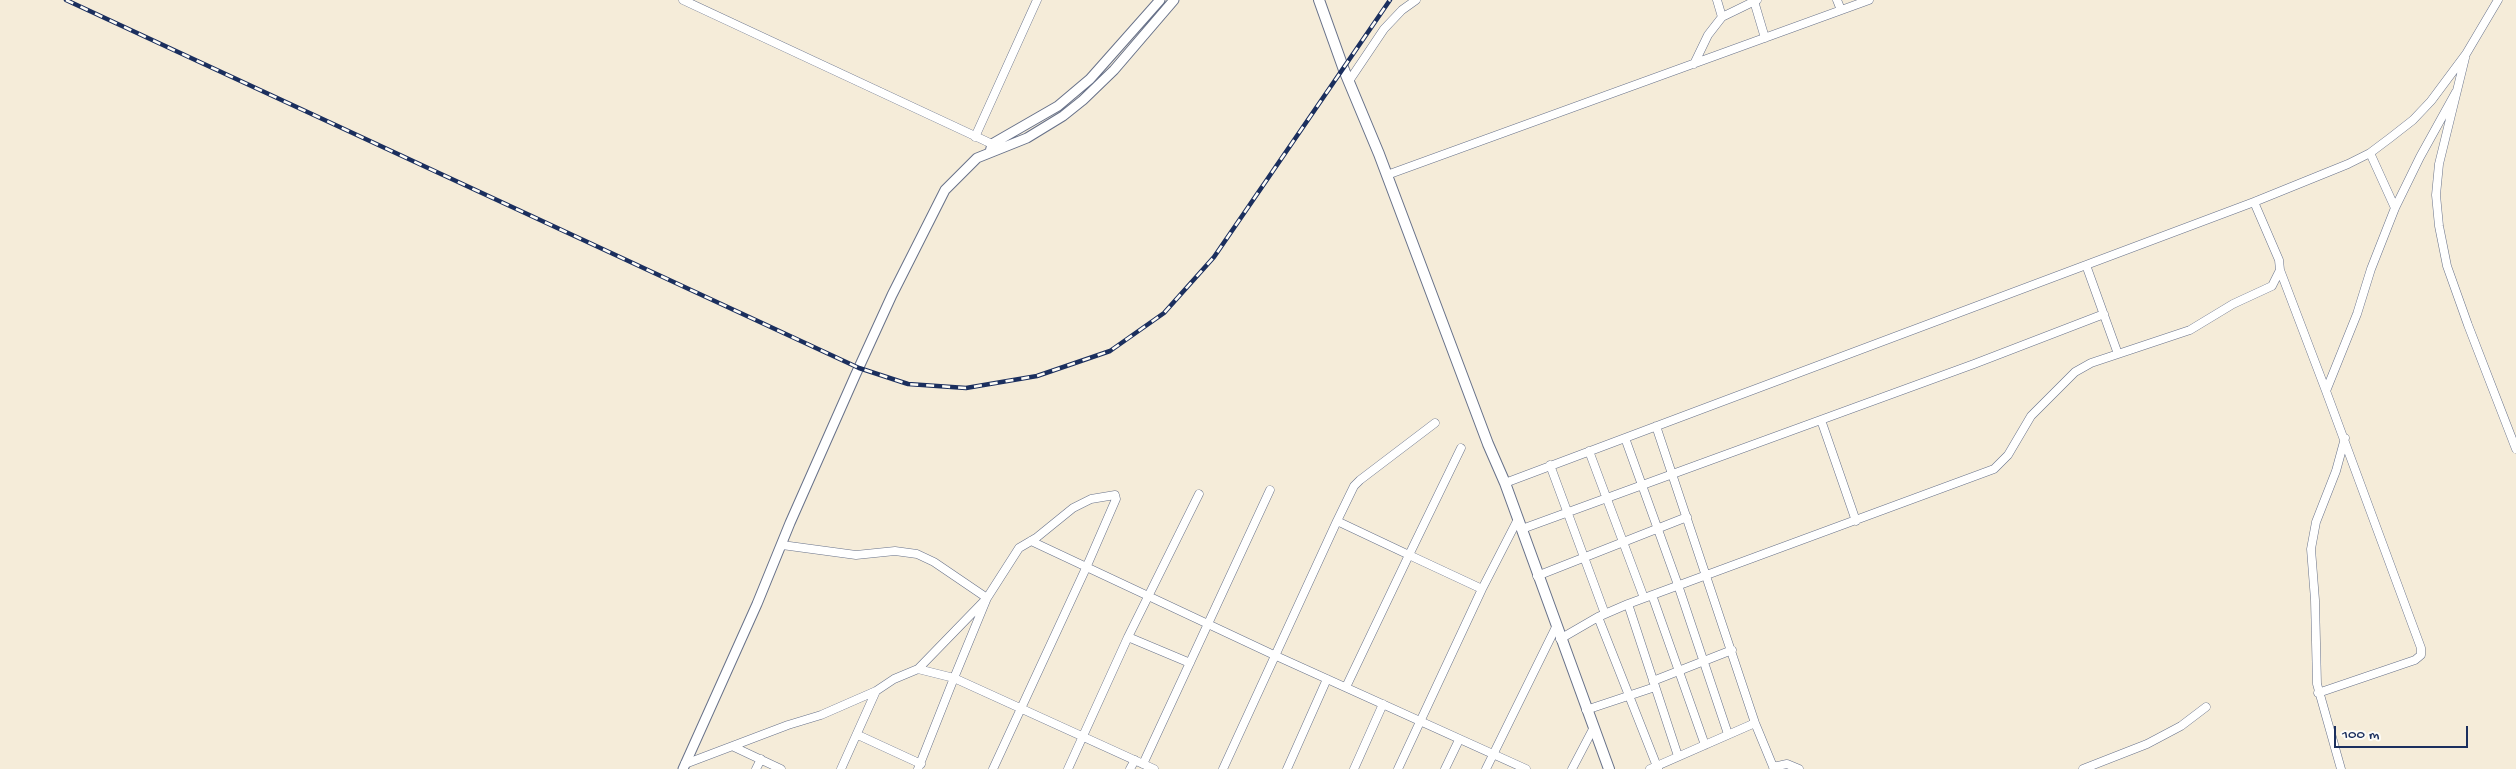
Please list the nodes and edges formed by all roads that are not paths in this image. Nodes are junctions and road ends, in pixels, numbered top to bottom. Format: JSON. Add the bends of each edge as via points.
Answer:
{"nodes":[{"id":1,"x":683,"y":0,"type":"edge"},
{"id":2,"x":1037,"y":0,"type":"edge"},
{"id":3,"x":1160,"y":0,"type":"edge"},
{"id":4,"x":1174,"y":0,"type":"edge"},
{"id":5,"x":1320,"y":0,"type":"edge"},
{"id":6,"x":1416,"y":0,"type":"edge"},
{"id":7,"x":1718,"y":0,"type":"edge"},
{"id":8,"x":1837,"y":0,"type":"edge"},
{"id":9,"x":1869,"y":0,"type":"edge"},
{"id":10,"x":2498,"y":0,"type":"edge"},
{"id":11,"x":1755,"y":1,"type":"edge"},
{"id":12,"x":1841,"y":10,"type":"junction"},
{"id":13,"x":1722,"y":17,"type":"junction"},
{"id":14,"x":1765,"y":38,"type":"junction"},
{"id":15,"x":2466,"y":54,"type":"junction"},
{"id":16,"x":1694,"y":64,"type":"junction"},
{"id":17,"x":1348,"y":81,"type":"junction"},
{"id":18,"x":2456,"y":92,"type":"junction"},
{"id":19,"x":975,"y":136,"type":"junction"},
{"id":20,"x":991,"y":148,"type":"junction"},
{"id":21,"x":2370,"y":153,"type":"junction"},
{"id":22,"x":1387,"y":176,"type":"junction"},
{"id":23,"x":2254,"y":202,"type":"junction"},
{"id":24,"x":2395,"y":208,"type":"junction"},
{"id":25,"x":2086,"y":265,"type":"junction"},
{"id":26,"x":2280,"y":270,"type":"junction"},
{"id":27,"x":2104,"y":314,"type":"junction"},
{"id":28,"x":2118,"y":354,"type":"junction"},
{"id":29,"x":2326,"y":391,"type":"junction"},
{"id":30,"x":1821,"y":420,"type":"junction"},
{"id":31,"x":1436,"y":424,"type":"dead end"},
{"id":32,"x":1656,"y":426,"type":"junction"},
{"id":33,"x":1625,"y":438,"type":"junction"},
{"id":34,"x":2345,"y":438,"type":"junction"},
{"id":35,"x":1461,"y":448,"type":"dead end"},
{"id":36,"x":2516,"y":449,"type":"edge"},
{"id":37,"x":1589,"y":451,"type":"junction"},
{"id":38,"x":1550,"y":465,"type":"junction"},
{"id":39,"x":1673,"y":476,"type":"junction"},
{"id":40,"x":1505,"y":483,"type":"junction"},
{"id":41,"x":1642,"y":486,"type":"junction"},
{"id":42,"x":1270,"y":490,"type":"dead end"},
{"id":43,"x":1199,"y":494,"type":"dead end"},
{"id":44,"x":1607,"y":499,"type":"junction"},
{"id":45,"x":1567,"y":513,"type":"junction"},
{"id":46,"x":1687,"y":517,"type":"junction"},
{"id":47,"x":1518,"y":519,"type":"junction"},
{"id":48,"x":1337,"y":521,"type":"junction"},
{"id":49,"x":1856,"y":521,"type":"junction"},
{"id":50,"x":1657,"y":528,"type":"junction"},
{"id":51,"x":1522,"y":529,"type":"junction"},
{"id":52,"x":1031,"y":541,"type":"junction"},
{"id":53,"x":1624,"y":541,"type":"junction"},
{"id":54,"x":782,"y":545,"type":"junction"},
{"id":55,"x":1409,"y":555,"type":"junction"},
{"id":56,"x":1584,"y":558,"type":"junction"},
{"id":57,"x":1086,"y":568,"type":"junction"},
{"id":58,"x":1708,"y":575,"type":"junction"},
{"id":59,"x":1537,"y":576,"type":"junction"},
{"id":60,"x":1678,"y":585,"type":"junction"},
{"id":61,"x":1482,"y":589,"type":"junction"},
{"id":62,"x":1148,"y":597,"type":"junction"},
{"id":63,"x":1648,"y":597,"type":"junction"},
{"id":64,"x":987,"y":598,"type":"junction"},
{"id":65,"x":1628,"y":604,"type":"junction"},
{"id":66,"x":1601,"y":616,"type":"junction"},
{"id":67,"x":1208,"y":625,"type":"junction"},
{"id":68,"x":1556,"y":628,"type":"junction"},
{"id":69,"x":1128,"y":637,"type":"junction"},
{"id":70,"x":1560,"y":639,"type":"junction"},
{"id":71,"x":1732,"y":650,"type":"junction"},
{"id":72,"x":1274,"y":655,"type":"junction"},
{"id":73,"x":1704,"y":660,"type":"junction"},
{"id":74,"x":1190,"y":663,"type":"junction"},
{"id":75,"x":918,"y":669,"type":"junction"},
{"id":76,"x":1678,"y":672,"type":"junction"},
{"id":77,"x":954,"y":678,"type":"junction"},
{"id":78,"x":1327,"y":679,"type":"junction"},
{"id":79,"x":1654,"y":684,"type":"junction"},
{"id":80,"x":1346,"y":688,"type":"junction"},
{"id":81,"x":876,"y":692,"type":"junction"},
{"id":82,"x":2318,"y":692,"type":"junction"},
{"id":83,"x":1628,"y":695,"type":"junction"},
{"id":84,"x":1383,"y":704,"type":"junction"},
{"id":85,"x":2206,"y":707,"type":"dead end"},
{"id":86,"x":1022,"y":710,"type":"junction"},
{"id":87,"x":1586,"y":710,"type":"junction"},
{"id":88,"x":1420,"y":722,"type":"junction"},
{"id":89,"x":1755,"y":722,"type":"junction"},
{"id":90,"x":1593,"y":729,"type":"junction"},
{"id":91,"x":1728,"y":734,"type":"junction"},
{"id":92,"x":858,"y":735,"type":"junction"},
{"id":93,"x":1084,"y":736,"type":"junction"},
{"id":94,"x":1458,"y":740,"type":"junction"},
{"id":95,"x":1706,"y":745,"type":"junction"},
{"id":96,"x":734,"y":747,"type":"junction"},
{"id":97,"x":1492,"y":755,"type":"junction"},
{"id":98,"x":1678,"y":756,"type":"junction"},
{"id":99,"x":761,"y":760,"type":"junction"},
{"id":100,"x":1135,"y":760,"type":"junction"},
{"id":101,"x":1143,"y":764,"type":"junction"},
{"id":102,"x":684,"y":766,"type":"edge"},
{"id":103,"x":920,"y":767,"type":"edge"},
{"id":104,"x":1655,"y":768,"type":"edge"},
{"id":105,"x":1773,"y":768,"type":"edge"},
{"id":106,"x":756,"y":769,"type":"edge"},
{"id":107,"x":781,"y":769,"type":"edge"},
{"id":108,"x":841,"y":769,"type":"edge"},
{"id":109,"x":993,"y":769,"type":"edge"},
{"id":110,"x":1068,"y":769,"type":"edge"},
{"id":111,"x":1130,"y":769,"type":"edge"},
{"id":112,"x":1154,"y":769,"type":"edge"},
{"id":113,"x":1223,"y":769,"type":"edge"},
{"id":114,"x":1287,"y":769,"type":"edge"},
{"id":115,"x":1354,"y":769,"type":"edge"},
{"id":116,"x":1398,"y":769,"type":"edge"},
{"id":117,"x":1445,"y":769,"type":"edge"},
{"id":118,"x":1486,"y":769,"type":"edge"},
{"id":119,"x":1526,"y":769,"type":"edge"},
{"id":120,"x":1572,"y":769,"type":"edge"},
{"id":121,"x":1609,"y":769,"type":"edge"},
{"id":122,"x":1799,"y":769,"type":"edge"},
{"id":123,"x":2083,"y":769,"type":"edge"},
{"id":124,"x":2340,"y":769,"type":"edge"}],
"edges":[{"from":1,"to":19,"type":"street"},
{"from":2,"to":19,"type":"street"},
{"from":3,"to":20,"type":"street","via":[[1076,92]]},
{"from":4,"to":20,"type":"street","via":[[1114,70],[1083,100],[1027,138]]},
{"from":5,"to":17,"type":"main road"},
{"from":6,"to":17,"type":"street","via":[[1384,29]]},
{"from":7,"to":13,"type":"street"},
{"from":8,"to":12,"type":"street"},
{"from":9,"to":12,"type":"street"},
{"from":10,"to":15,"type":"street"},
{"from":11,"to":13,"type":"street"},
{"from":11,"to":14,"type":"street"},
{"from":12,"to":14,"type":"street"},
{"from":13,"to":16,"type":"street","via":[[1708,35]]},
{"from":14,"to":16,"type":"street"},
{"from":15,"to":18,"type":"street"},
{"from":15,"to":21,"type":"street","via":[[2413,120]]},
{"from":16,"to":22,"type":"street"},
{"from":17,"to":22,"type":"main road"},
{"from":18,"to":24,"type":"street"},
{"from":18,"to":36,"type":"street","via":[[2441,149],[2437,181],[2442,246],[2468,325]]},
{"from":19,"to":20,"type":"street"},
{"from":20,"to":54,"type":"street","via":[[966,167],[945,190],[892,295]]},
{"from":21,"to":23,"type":"street"},
{"from":21,"to":24,"type":"street"},
{"from":22,"to":40,"type":"main road"},
{"from":23,"to":25,"type":"street"},
{"from":23,"to":26,"type":"street","via":[[2276,250]]},
{"from":24,"to":29,"type":"street"},
{"from":25,"to":27,"type":"street"},
{"from":25,"to":32,"type":"street"},
{"from":26,"to":28,"type":"street","via":[[2277,279],[2265,291],[2233,304],[2200,325]]},
{"from":26,"to":29,"type":"street"},
{"from":27,"to":28,"type":"street"},
{"from":27,"to":30,"type":"street"},
{"from":28,"to":49,"type":"street","via":[[2091,363],[2070,376],[2031,416],[2008,455],[1994,469]]},
{"from":29,"to":34,"type":"street"},
{"from":30,"to":39,"type":"street"},
{"from":30,"to":49,"type":"street"},
{"from":31,"to":48,"type":"street","via":[[1360,480]]},
{"from":32,"to":33,"type":"street"},
{"from":32,"to":39,"type":"street"},
{"from":33,"to":37,"type":"street"},
{"from":33,"to":41,"type":"street"},
{"from":34,"to":82,"type":"street","via":[[2316,522],[2311,549]]},
{"from":34,"to":82,"type":"street","via":[[2421,655],[2415,660]]},
{"from":35,"to":55,"type":"street"},
{"from":37,"to":38,"type":"street"},
{"from":37,"to":44,"type":"street"},
{"from":38,"to":40,"type":"street"},
{"from":38,"to":45,"type":"street"},
{"from":39,"to":41,"type":"street"},
{"from":39,"to":46,"type":"street"},
{"from":40,"to":47,"type":"main road"},
{"from":41,"to":44,"type":"street"},
{"from":41,"to":50,"type":"street"},
{"from":42,"to":67,"type":"street"},
{"from":43,"to":62,"type":"street"},
{"from":44,"to":45,"type":"street"},
{"from":44,"to":53,"type":"street"},
{"from":45,"to":51,"type":"street"},
{"from":45,"to":56,"type":"street"},
{"from":46,"to":50,"type":"street"},
{"from":46,"to":58,"type":"street"},
{"from":47,"to":51,"type":"main road"},
{"from":47,"to":61,"type":"street"},
{"from":48,"to":55,"type":"street"},
{"from":48,"to":72,"type":"street"},
{"from":49,"to":58,"type":"street"},
{"from":50,"to":53,"type":"street"},
{"from":50,"to":60,"type":"street"},
{"from":51,"to":59,"type":"main road"},
{"from":52,"to":57,"type":"street"},
{"from":52,"to":57,"type":"street","via":[[1073,508],[1091,499],[1115,495],[1116,501]]},
{"from":52,"to":64,"type":"street","via":[[1019,548]]},
{"from":53,"to":56,"type":"street"},
{"from":53,"to":63,"type":"street"},
{"from":54,"to":64,"type":"street","via":[[856,555],[895,551],[917,554]]},
{"from":54,"to":102,"type":"street"},
{"from":55,"to":61,"type":"street"},
{"from":55,"to":80,"type":"street"},
{"from":56,"to":59,"type":"street"},
{"from":56,"to":66,"type":"street"},
{"from":57,"to":62,"type":"street"},
{"from":57,"to":86,"type":"street"},
{"from":58,"to":60,"type":"street"},
{"from":58,"to":71,"type":"street"},
{"from":59,"to":68,"type":"main road"},
{"from":60,"to":63,"type":"street"},
{"from":60,"to":73,"type":"street"},
{"from":61,"to":88,"type":"street"},
{"from":62,"to":67,"type":"street"},
{"from":62,"to":69,"type":"street"},
{"from":63,"to":65,"type":"street"},
{"from":63,"to":76,"type":"street"},
{"from":64,"to":75,"type":"street"},
{"from":64,"to":77,"type":"street"},
{"from":65,"to":66,"type":"street"},
{"from":65,"to":79,"type":"street"},
{"from":66,"to":70,"type":"street"},
{"from":66,"to":83,"type":"street"},
{"from":67,"to":72,"type":"street"},
{"from":67,"to":74,"type":"street"},
{"from":68,"to":70,"type":"main road"},
{"from":68,"to":97,"type":"street"},
{"from":69,"to":74,"type":"street"},
{"from":69,"to":93,"type":"street"},
{"from":70,"to":87,"type":"main road"},
{"from":71,"to":73,"type":"street"},
{"from":71,"to":89,"type":"street"},
{"from":72,"to":78,"type":"street"},
{"from":72,"to":113,"type":"street"},
{"from":73,"to":76,"type":"street"},
{"from":73,"to":91,"type":"street"},
{"from":74,"to":101,"type":"street"},
{"from":75,"to":77,"type":"street"},
{"from":75,"to":81,"type":"street","via":[[894,679]]},
{"from":76,"to":79,"type":"street"},
{"from":76,"to":95,"type":"street"},
{"from":77,"to":86,"type":"street"},
{"from":77,"to":103,"type":"street"},
{"from":78,"to":80,"type":"street"},
{"from":78,"to":114,"type":"street"},
{"from":79,"to":83,"type":"street"},
{"from":79,"to":98,"type":"street"},
{"from":80,"to":84,"type":"street"},
{"from":81,"to":92,"type":"street"},
{"from":81,"to":96,"type":"street"},
{"from":82,"to":124,"type":"street"},
{"from":83,"to":87,"type":"street"},
{"from":83,"to":104,"type":"street"},
{"from":84,"to":88,"type":"street"},
{"from":84,"to":115,"type":"street"},
{"from":85,"to":123,"type":"street","via":[[2167,734]]},
{"from":86,"to":93,"type":"street"},
{"from":86,"to":109,"type":"street"},
{"from":87,"to":90,"type":"main road"},
{"from":88,"to":94,"type":"street"},
{"from":88,"to":116,"type":"street"},
{"from":89,"to":91,"type":"street"},
{"from":89,"to":105,"type":"street"},
{"from":90,"to":120,"type":"street"},
{"from":90,"to":121,"type":"main road"},
{"from":91,"to":95,"type":"street"},
{"from":92,"to":103,"type":"street"},
{"from":92,"to":108,"type":"street"},
{"from":93,"to":100,"type":"street"},
{"from":93,"to":110,"type":"street"},
{"from":94,"to":97,"type":"street"},
{"from":94,"to":117,"type":"street"},
{"from":95,"to":98,"type":"street"},
{"from":96,"to":99,"type":"street"},
{"from":96,"to":102,"type":"street"},
{"from":97,"to":118,"type":"street"},
{"from":97,"to":119,"type":"street"},
{"from":98,"to":104,"type":"street"},
{"from":99,"to":106,"type":"street"},
{"from":99,"to":107,"type":"street"},
{"from":100,"to":101,"type":"street"},
{"from":100,"to":111,"type":"street"},
{"from":101,"to":112,"type":"street"},
{"from":105,"to":122,"type":"street","via":[[1787,764]]}]}
